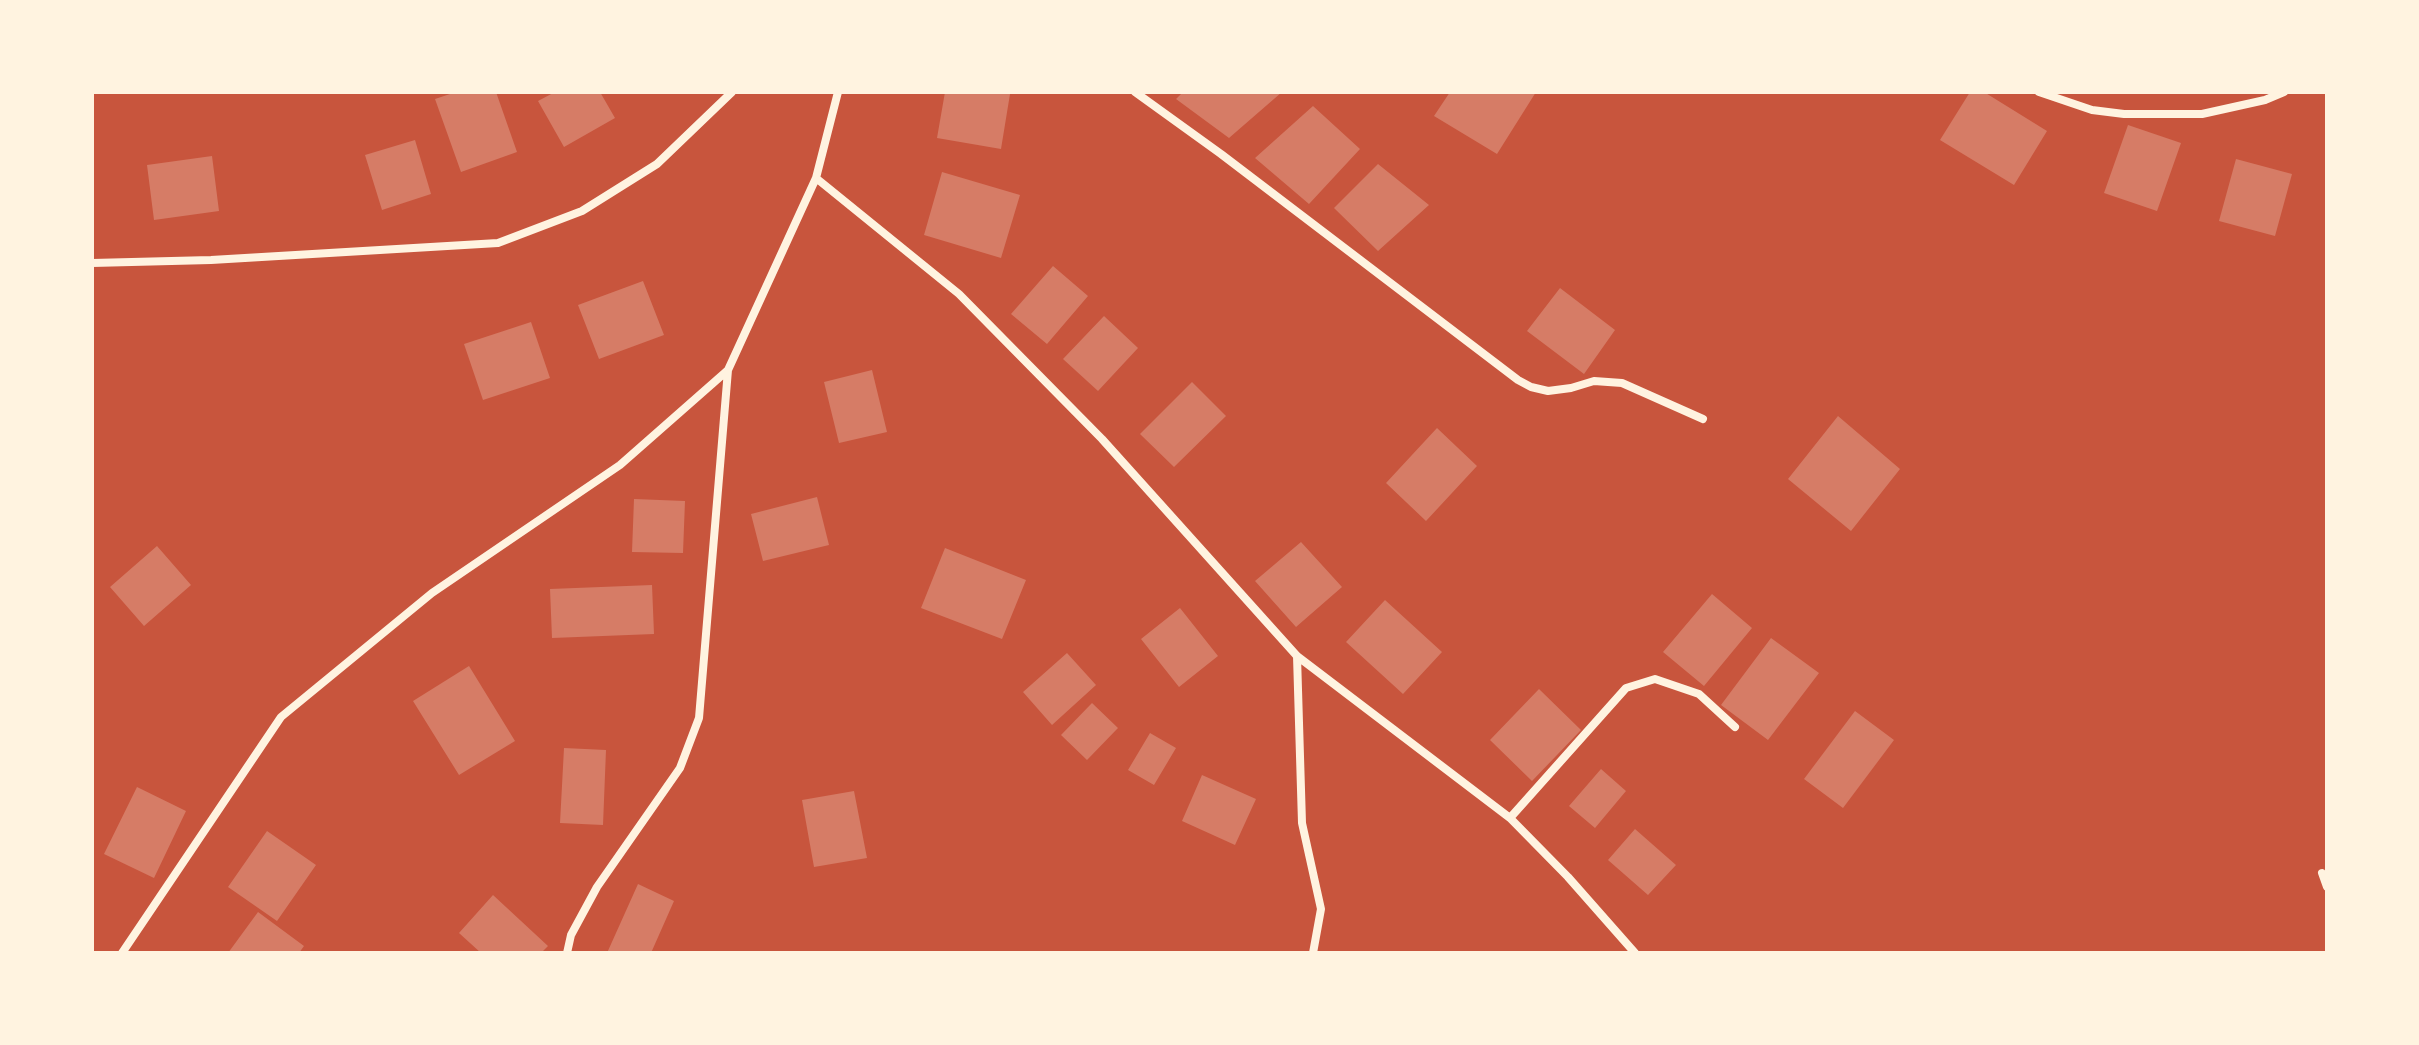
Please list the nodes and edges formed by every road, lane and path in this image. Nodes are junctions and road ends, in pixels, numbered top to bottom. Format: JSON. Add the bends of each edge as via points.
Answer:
{"nodes":[{"id":1,"x":732,"y":92,"type":"edge"},
{"id":2,"x":838,"y":92,"type":"edge"},
{"id":3,"x":1135,"y":92,"type":"edge"},
{"id":4,"x":2039,"y":92,"type":"edge"},
{"id":5,"x":2284,"y":92,"type":"edge"},
{"id":6,"x":816,"y":178,"type":"junction"},
{"id":7,"x":92,"y":263,"type":"edge"},
{"id":8,"x":728,"y":370,"type":"junction"},
{"id":9,"x":1703,"y":419,"type":"dead end"},
{"id":10,"x":1297,"y":656,"type":"junction"},
{"id":11,"x":1735,"y":727,"type":"dead end"},
{"id":12,"x":1510,"y":818,"type":"junction"},
{"id":13,"x":2322,"y":873,"type":"dead end"},
{"id":14,"x":2327,"y":887,"type":"edge"},
{"id":15,"x":122,"y":953,"type":"edge"},
{"id":16,"x":567,"y":953,"type":"edge"},
{"id":17,"x":1313,"y":953,"type":"edge"},
{"id":18,"x":1635,"y":953,"type":"edge"}],
"edges":[{"from":1,"to":7,"type":"street","via":[[657,164],[582,211],[498,243]]},
{"from":2,"to":6,"type":"street"},
{"from":3,"to":9,"type":"street","via":[[1518,380],[1548,391],[1594,381],[1622,383]]},
{"from":4,"to":5,"type":"street","via":[[2092,110],[2124,114],[2202,114]]},
{"from":6,"to":8,"type":"street"},
{"from":6,"to":10,"type":"street","via":[[959,294],[1102,439]]},
{"from":8,"to":15,"type":"street","via":[[620,465],[432,593],[281,717]]},
{"from":8,"to":16,"type":"street","via":[[699,718],[680,768],[597,887]]},
{"from":10,"to":12,"type":"street"},
{"from":10,"to":17,"type":"street","via":[[1302,823],[1321,909]]},
{"from":11,"to":12,"type":"street","via":[[1699,694],[1655,679],[1626,688]]},
{"from":12,"to":18,"type":"street"},
{"from":13,"to":14,"type":"street"}]}
